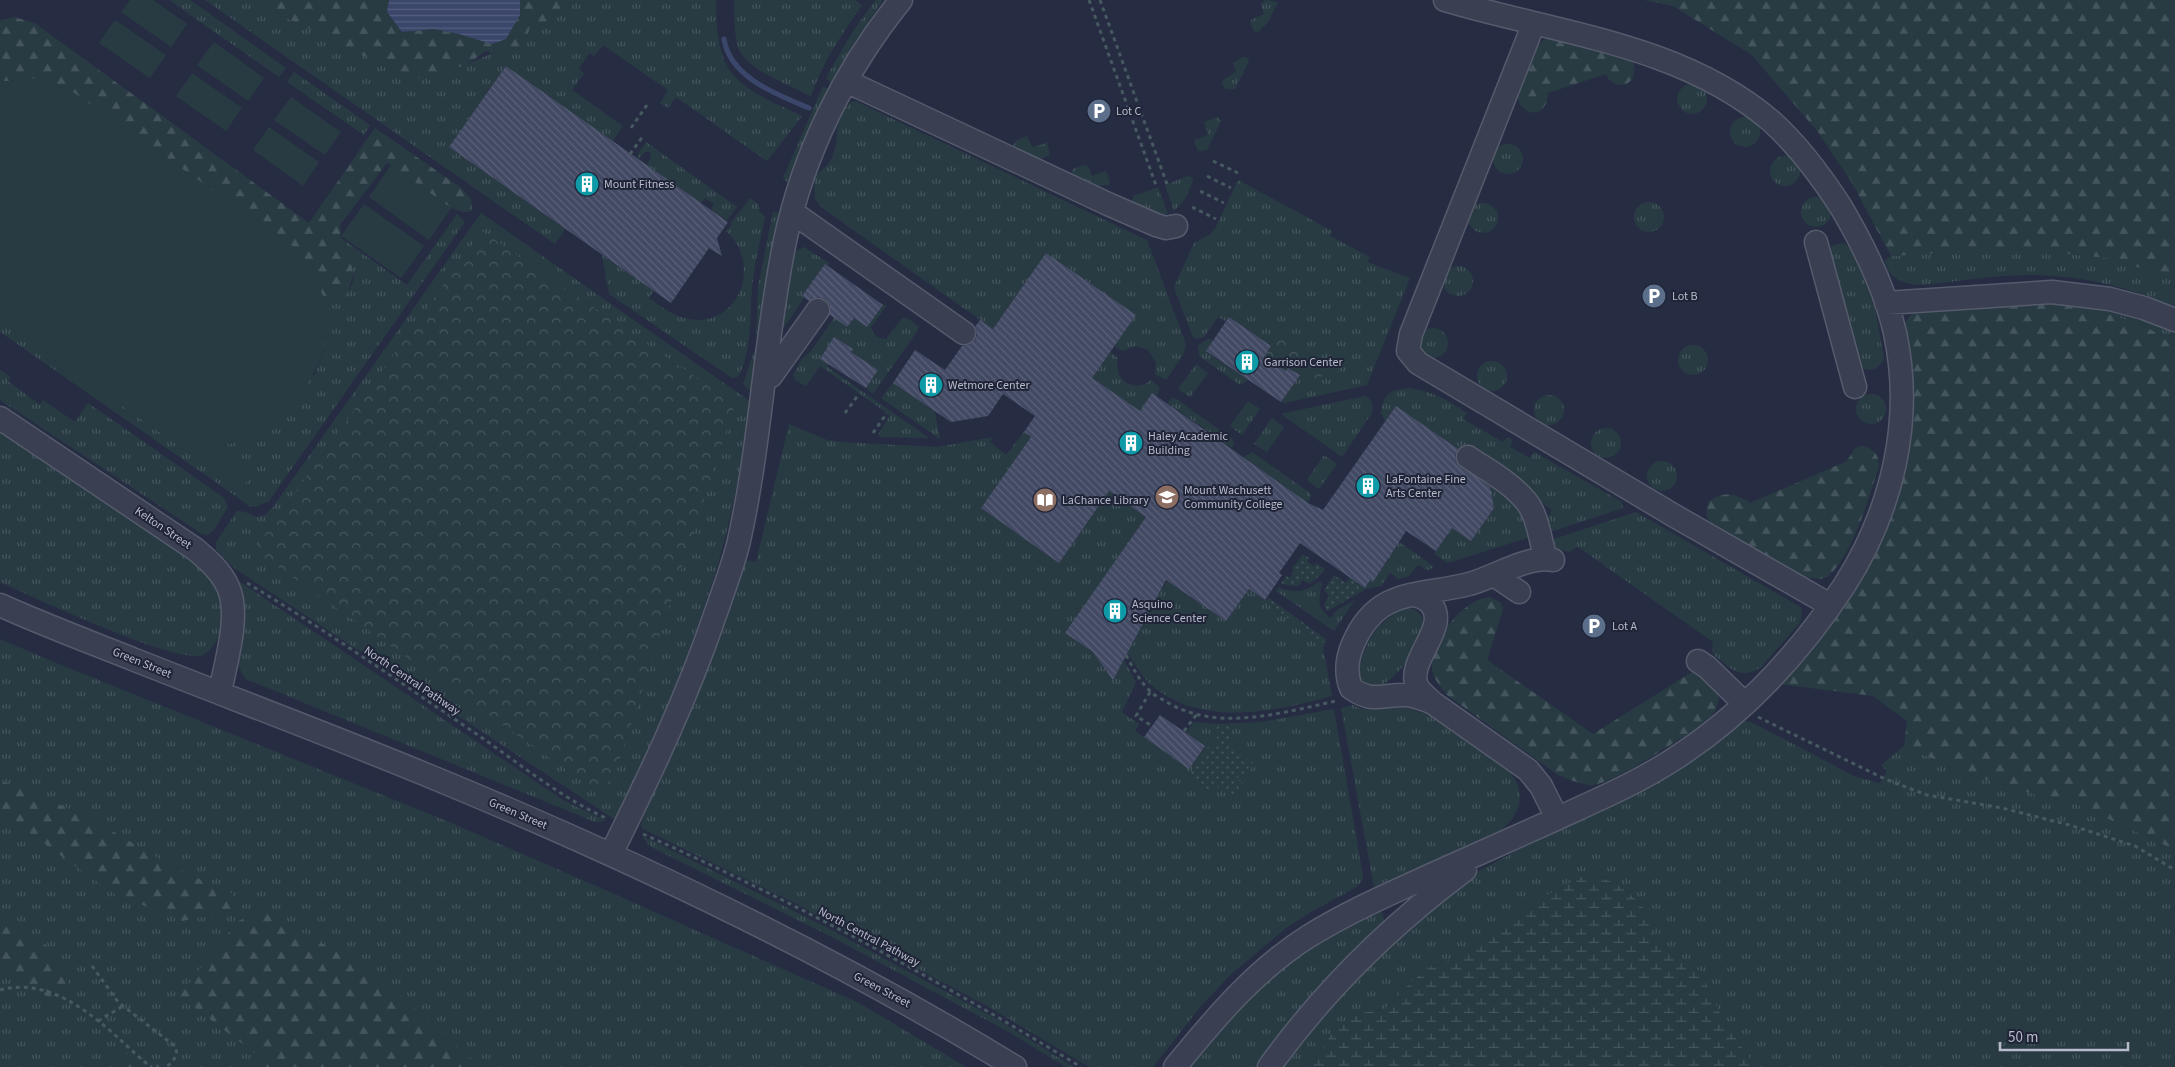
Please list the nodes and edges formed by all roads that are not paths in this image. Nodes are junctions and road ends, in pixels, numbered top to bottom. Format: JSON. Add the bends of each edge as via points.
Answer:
{"nodes":[{"id":1,"x":901,"y":0,"type":"edge"},
{"id":2,"x":1445,"y":0,"type":"edge"},
{"id":3,"x":1534,"y":23,"type":"junction"},
{"id":4,"x":846,"y":81,"type":"junction"},
{"id":5,"x":792,"y":212,"type":"junction"},
{"id":6,"x":1176,"y":226,"type":"dead end"},
{"id":7,"x":1816,"y":242,"type":"dead end"},
{"id":8,"x":1886,"y":303,"type":"junction"},
{"id":9,"x":818,"y":310,"type":"dead end"},
{"id":10,"x":2175,"y":320,"type":"edge"},
{"id":11,"x":964,"y":333,"type":"dead end"},
{"id":12,"x":774,"y":379,"type":"junction"},
{"id":13,"x":1855,"y":387,"type":"dead end"},
{"id":14,"x":0,"y":418,"type":"edge"},
{"id":15,"x":1468,"y":457,"type":"dead end"},
{"id":16,"x":1494,"y":575,"type":"junction"},
{"id":17,"x":1469,"y":584,"type":"junction"},
{"id":18,"x":1519,"y":592,"type":"dead end"},
{"id":19,"x":1410,"y":595,"type":"junction"},
{"id":20,"x":0,"y":605,"type":"edge"},
{"id":21,"x":1830,"y":605,"type":"junction"},
{"id":22,"x":1436,"y":619,"type":"junction"},
{"id":23,"x":1419,"y":660,"type":"junction"},
{"id":24,"x":1698,"y":661,"type":"dead end"},
{"id":25,"x":220,"y":693,"type":"junction"},
{"id":26,"x":1374,"y":698,"type":"junction"},
{"id":27,"x":1433,"y":703,"type":"junction"},
{"id":28,"x":1745,"y":704,"type":"junction"},
{"id":29,"x":1557,"y":818,"type":"junction"},
{"id":30,"x":1505,"y":842,"type":"junction"},
{"id":31,"x":611,"y":854,"type":"junction"},
{"id":32,"x":1015,"y":1067,"type":"edge"},
{"id":33,"x":1175,"y":1067,"type":"edge"},
{"id":34,"x":1269,"y":1067,"type":"edge"}],
"edges":[{"from":1,"to":4,"type":"street"},
{"from":2,"to":3,"type":"street"},
{"from":3,"to":8,"type":"street","via":[[1652,55],[1717,84],[1754,108],[1787,136],[1835,198],[1871,264]]},
{"from":3,"to":21,"type":"street","via":[[1411,334],[1408,351],[1418,362]]},
{"from":4,"to":5,"type":"street","via":[[811,155]]},
{"from":4,"to":6,"type":"street","via":[[1108,204],[1156,225]]},
{"from":5,"to":11,"type":"street"},
{"from":5,"to":12,"type":"street","via":[[781,261]]},
{"from":7,"to":13,"type":"street"},
{"from":8,"to":10,"type":"street","via":[[2052,292],[2110,299]]},
{"from":8,"to":21,"type":"street","via":[[1901,372],[1901,421],[1896,463],[1873,534],[1862,557]]},
{"from":9,"to":12,"type":"street"},
{"from":12,"to":31,"type":"street","via":[[730,570],[684,701]]},
{"from":14,"to":25,"type":"street","name":"Kelton Street","via":[[195,549],[217,569],[228,587],[233,606]]},
{"from":15,"to":16,"type":"street","via":[[1526,500],[1549,560],[1528,563]]},
{"from":16,"to":17,"type":"street"},
{"from":16,"to":18,"type":"street"},
{"from":17,"to":19,"type":"street"},
{"from":17,"to":22,"type":"street","via":[[1447,599]]},
{"from":19,"to":22,"type":"street","via":[[1418,595],[1430,602]]},
{"from":19,"to":26,"type":"street","via":[[1385,603],[1370,616],[1356,636],[1349,654],[1348,676],[1352,688],[1362,696]]},
{"from":20,"to":25,"type":"street","name":"Green Street"},
{"from":21,"to":28,"type":"street","via":[[1783,668]]},
{"from":22,"to":23,"type":"street"},
{"from":23,"to":26,"type":"street","via":[[1396,688]]},
{"from":23,"to":27,"type":"street","via":[[1416,683]]},
{"from":24,"to":28,"type":"street"},
{"from":25,"to":31,"type":"street","name":"Green Street","via":[[422,773]]},
{"from":26,"to":27,"type":"street","via":[[1405,695]]},
{"from":27,"to":29,"type":"street","via":[[1528,770],[1542,786]]},
{"from":28,"to":29,"type":"street","via":[[1667,764]]},
{"from":29,"to":30,"type":"street"},
{"from":30,"to":33,"type":"street","via":[[1351,911],[1306,938],[1241,990]]},
{"from":30,"to":34,"type":"street","via":[[1433,895],[1378,944],[1308,1016]]},
{"from":31,"to":32,"type":"street","name":"Green Street","via":[[835,964]]}]}
